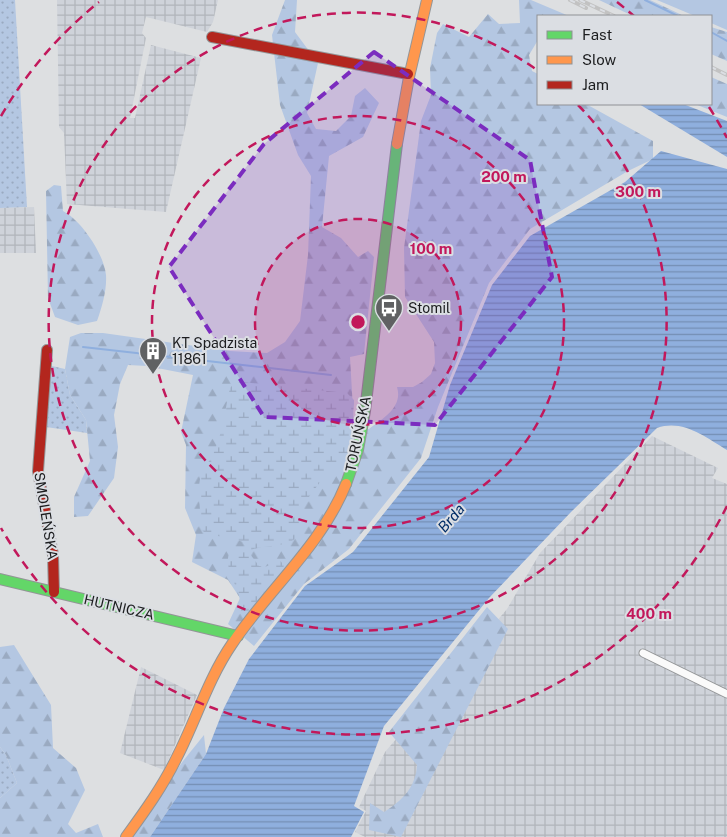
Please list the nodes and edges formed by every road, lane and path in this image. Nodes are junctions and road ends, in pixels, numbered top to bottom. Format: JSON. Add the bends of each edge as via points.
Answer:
{"nodes":[{"id":1,"x":426,"y":0,"type":"edge"},
{"id":2,"x":212,"y":37,"type":"dead end"},
{"id":3,"x":408,"y":74,"type":"junction"},
{"id":4,"x":47,"y":350,"type":"dead end"},
{"id":5,"x":0,"y":579,"type":"edge"},
{"id":6,"x":54,"y":592,"type":"junction"},
{"id":7,"x":238,"y":636,"type":"junction"},
{"id":8,"x":643,"y":653,"type":"dead end"},
{"id":9,"x":727,"y":694,"type":"edge"},
{"id":10,"x":126,"y":837,"type":"edge"}],
"edges":[{"from":1,"to":3,"type":"street","name":"TORUŃSKA"},
{"from":2,"to":3,"type":"street"},
{"from":3,"to":7,"type":"street","name":"TORUŃSKA","via":[[363,418],[352,469],[324,528]]},
{"from":4,"to":6,"type":"street","name":"SMOLEŃSKA","via":[[38,471],[53,555]]},
{"from":5,"to":6,"type":"street","name":"HUTNICZA"},
{"from":6,"to":7,"type":"street","name":"HUTNICZA"},
{"from":7,"to":10,"type":"street","name":"TORUŃSKA","via":[[216,670],[170,772]]},
{"from":8,"to":9,"type":"street"}]}
